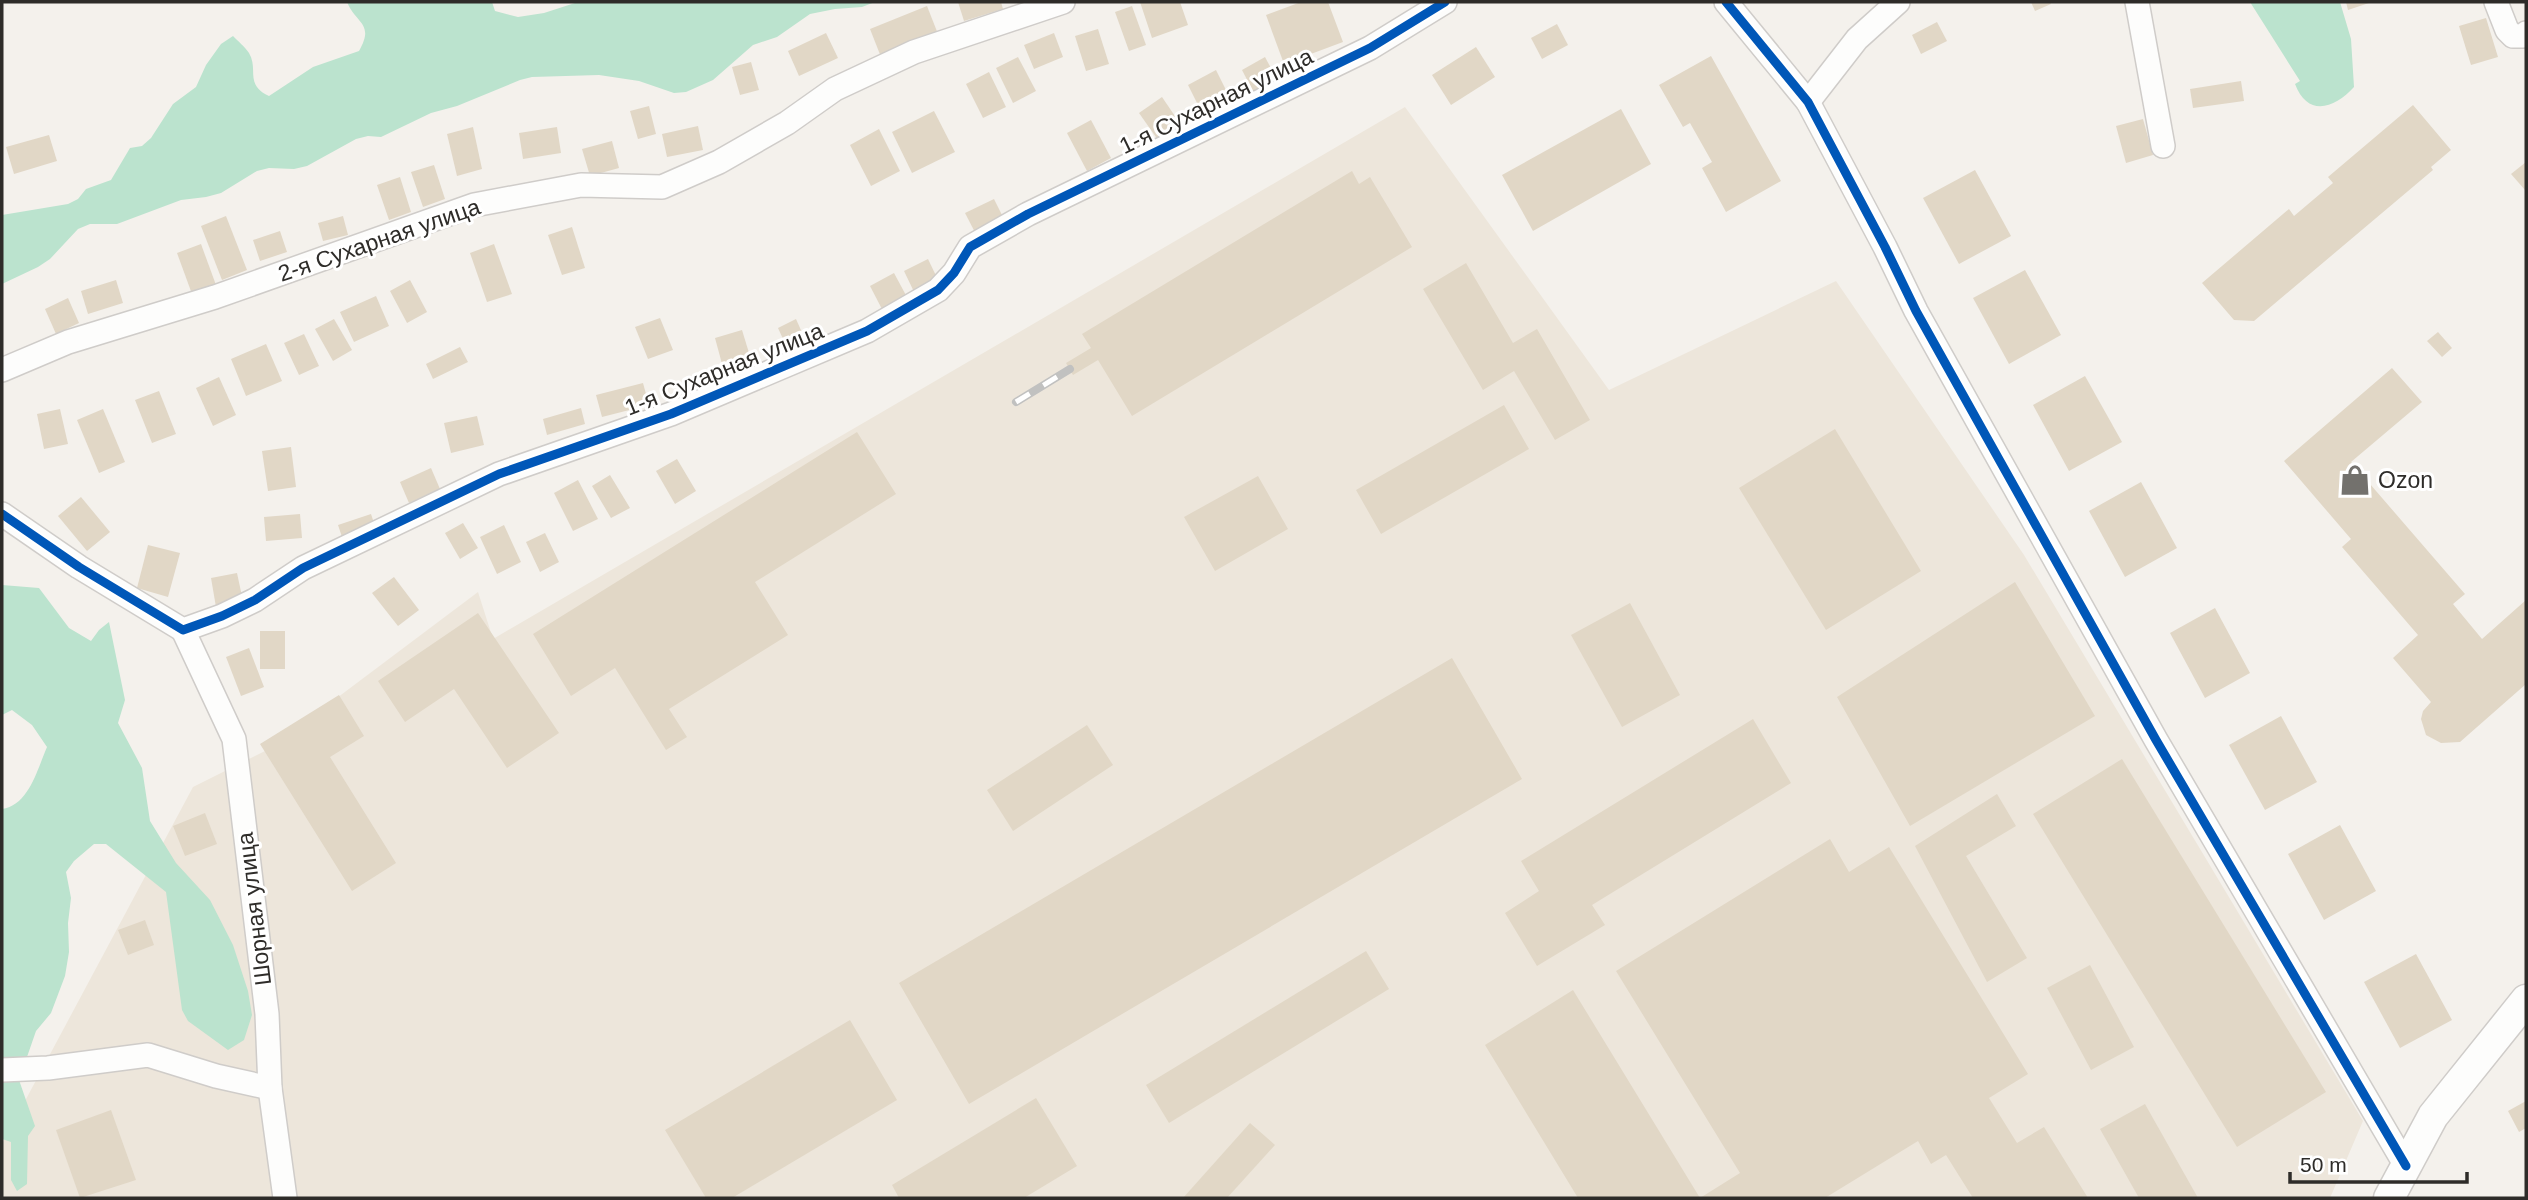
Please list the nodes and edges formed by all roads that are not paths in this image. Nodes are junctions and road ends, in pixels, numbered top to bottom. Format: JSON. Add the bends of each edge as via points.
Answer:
{"nodes":[{"id":1,"x":1063,"y":2,"type":"edge"},
{"id":2,"x":1445,"y":2,"type":"edge"},
{"id":3,"x":1726,"y":2,"type":"edge"},
{"id":4,"x":1898,"y":2,"type":"edge"},
{"id":5,"x":2137,"y":2,"type":"edge"},
{"id":6,"x":2496,"y":2,"type":"edge"},
{"id":7,"x":2526,"y":33,"type":"edge"},
{"id":8,"x":1808,"y":102,"type":"junction"},
{"id":9,"x":2163,"y":145,"type":"dead end"},
{"id":10,"x":2,"y":370,"type":"edge"},
{"id":11,"x":2,"y":514,"type":"edge"},
{"id":12,"x":183,"y":630,"type":"junction"},
{"id":13,"x":2526,"y":999,"type":"edge"},
{"id":14,"x":2,"y":1070,"type":"edge"},
{"id":15,"x":270,"y":1088,"type":"junction"},
{"id":16,"x":2406,"y":1166,"type":"junction"},
{"id":17,"x":285,"y":1198,"type":"edge"},
{"id":18,"x":2389,"y":1198,"type":"edge"}],
"edges":[{"from":1,"to":10,"type":"street","name":"2-я Сухарная улица","via":[[914,52],[835,89],[719,162],[662,187],[581,185],[474,205],[215,297],[68,342]]},
{"from":2,"to":12,"type":"street","name":"1-я Сухарная улица","via":[[1370,48],[1100,177],[970,247],[938,290],[867,331],[671,414],[499,474],[303,568],[255,600]]},
{"from":3,"to":8,"type":"street"},
{"from":4,"to":8,"type":"street","via":[[1857,39]]},
{"from":5,"to":9,"type":"street"},
{"from":6,"to":7,"type":"street","via":[[2513,36]]},
{"from":8,"to":16,"type":"street","via":[[1916,311],[2156,740]]},
{"from":11,"to":12,"type":"street"},
{"from":12,"to":15,"type":"street","name":"Шорная улица","via":[[234,738],[267,1014]]},
{"from":13,"to":16,"type":"street","via":[[2433,1116]]},
{"from":14,"to":15,"type":"street","via":[[148,1055]]},
{"from":15,"to":17,"type":"street","name":"Шорная улица"},
{"from":16,"to":18,"type":"street"}]}
